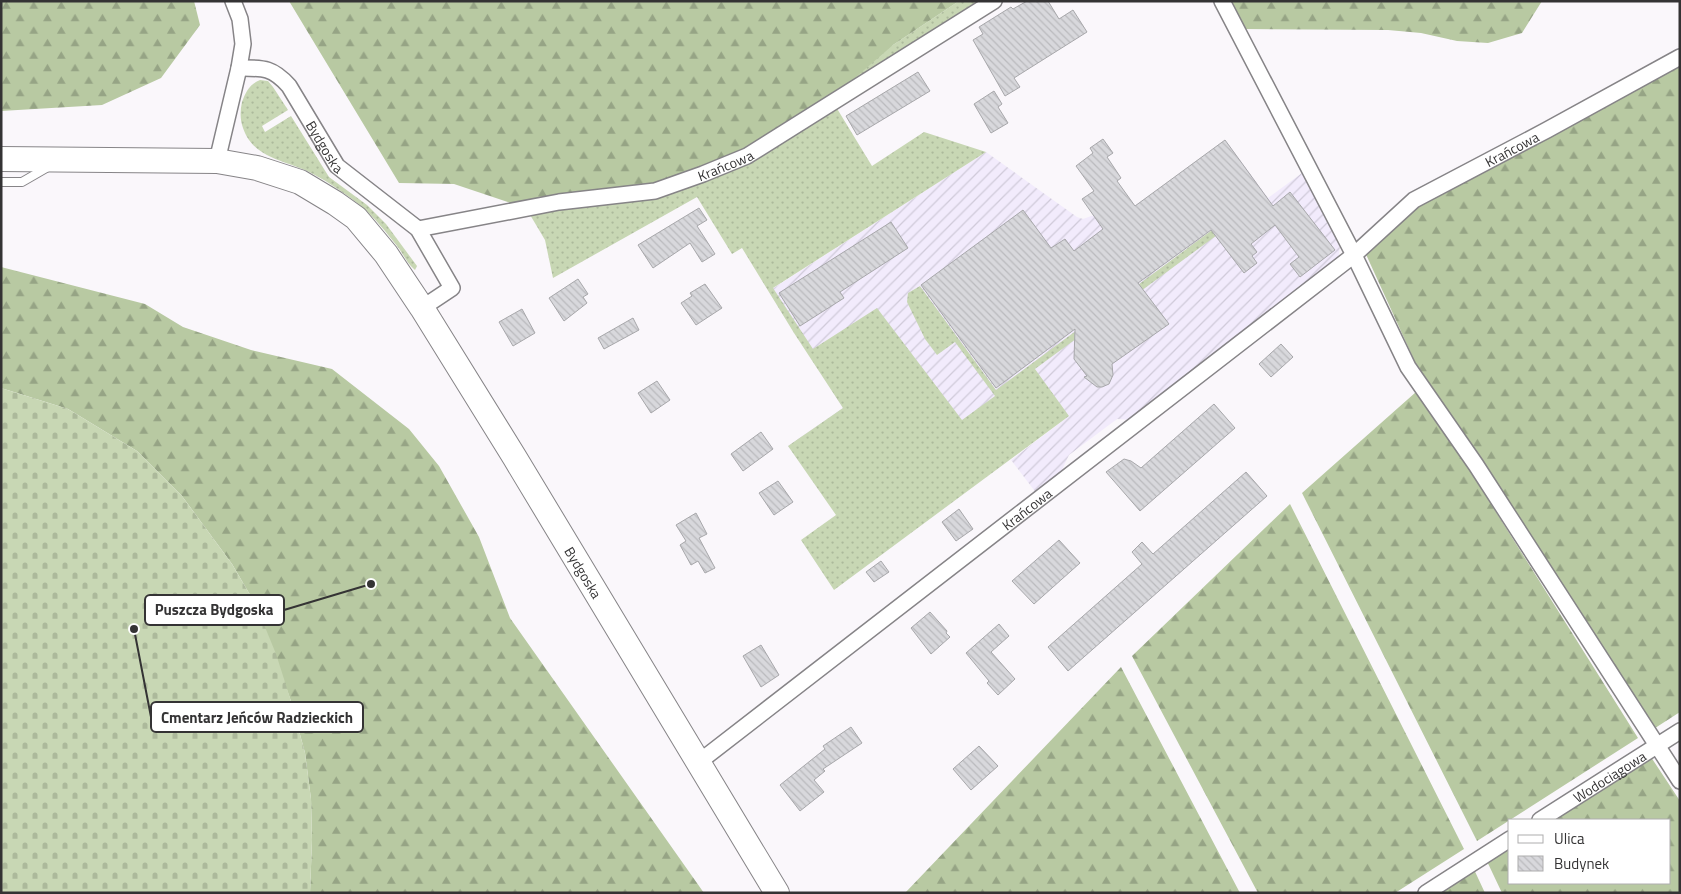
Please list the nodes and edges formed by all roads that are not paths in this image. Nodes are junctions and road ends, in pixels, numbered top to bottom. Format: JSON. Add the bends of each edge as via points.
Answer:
{"nodes":[{"id":1,"x":233,"y":1,"type":"edge"},
{"id":2,"x":994,"y":1,"type":"edge"},
{"id":3,"x":1222,"y":1,"type":"edge"},
{"id":4,"x":1680,"y":57,"type":"edge"},
{"id":5,"x":240,"y":68,"type":"junction"},
{"id":6,"x":1,"y":158,"type":"edge"},
{"id":7,"x":61,"y":159,"type":"junction"},
{"id":8,"x":217,"y":161,"type":"junction"},
{"id":9,"x":1,"y":182,"type":"edge"},
{"id":10,"x":418,"y":229,"type":"junction"},
{"id":11,"x":1354,"y":255,"type":"junction"},
{"id":12,"x":422,"y":308,"type":"junction"},
{"id":13,"x":1680,"y":731,"type":"edge"},
{"id":14,"x":1658,"y":746,"type":"junction"},
{"id":15,"x":699,"y":762,"type":"junction"},
{"id":16,"x":1680,"y":781,"type":"edge"},
{"id":17,"x":1542,"y":819,"type":"edge"},
{"id":18,"x":1508,"y":840,"type":"edge"},
{"id":19,"x":777,"y":893,"type":"edge"},
{"id":20,"x":1426,"y":893,"type":"edge"}],
"edges":[{"from":1,"to":5,"type":"street","via":[[240,19],[243,44]]},
{"from":2,"to":10,"type":"street","name":"Krańcowa","via":[[747,156],[703,174],[655,191],[559,202]]},
{"from":3,"to":11,"type":"street"},
{"from":4,"to":11,"type":"street","name":"Krańcowa","via":[[1414,200]]},
{"from":5,"to":8,"type":"street"},
{"from":5,"to":10,"type":"street","name":"Bydgoska","via":[[265,68],[279,74],[337,166]]},
{"from":6,"to":7,"type":"main road","name":"Bydgoska"},
{"from":7,"to":8,"type":"main road","name":"Bydgoska"},
{"from":7,"to":9,"type":"lane","via":[[22,182]]},
{"from":8,"to":12,"type":"main road","name":"Bydgoska","via":[[257,168],[300,182],[335,202],[356,218],[386,254]]},
{"from":10,"to":12,"type":"street","via":[[452,288]]},
{"from":11,"to":14,"type":"street","via":[[1408,367],[1476,465]]},
{"from":11,"to":15,"type":"street","name":"Krańcowa"},
{"from":12,"to":15,"type":"main road","name":"Bydgoska"},
{"from":13,"to":14,"type":"street","name":"Wodociągowa"},
{"from":14,"to":16,"type":"street"},
{"from":14,"to":17,"type":"street","name":"Wodociągowa"},
{"from":15,"to":19,"type":"main road","name":"Bydgoska"},
{"from":18,"to":20,"type":"street"}]}
